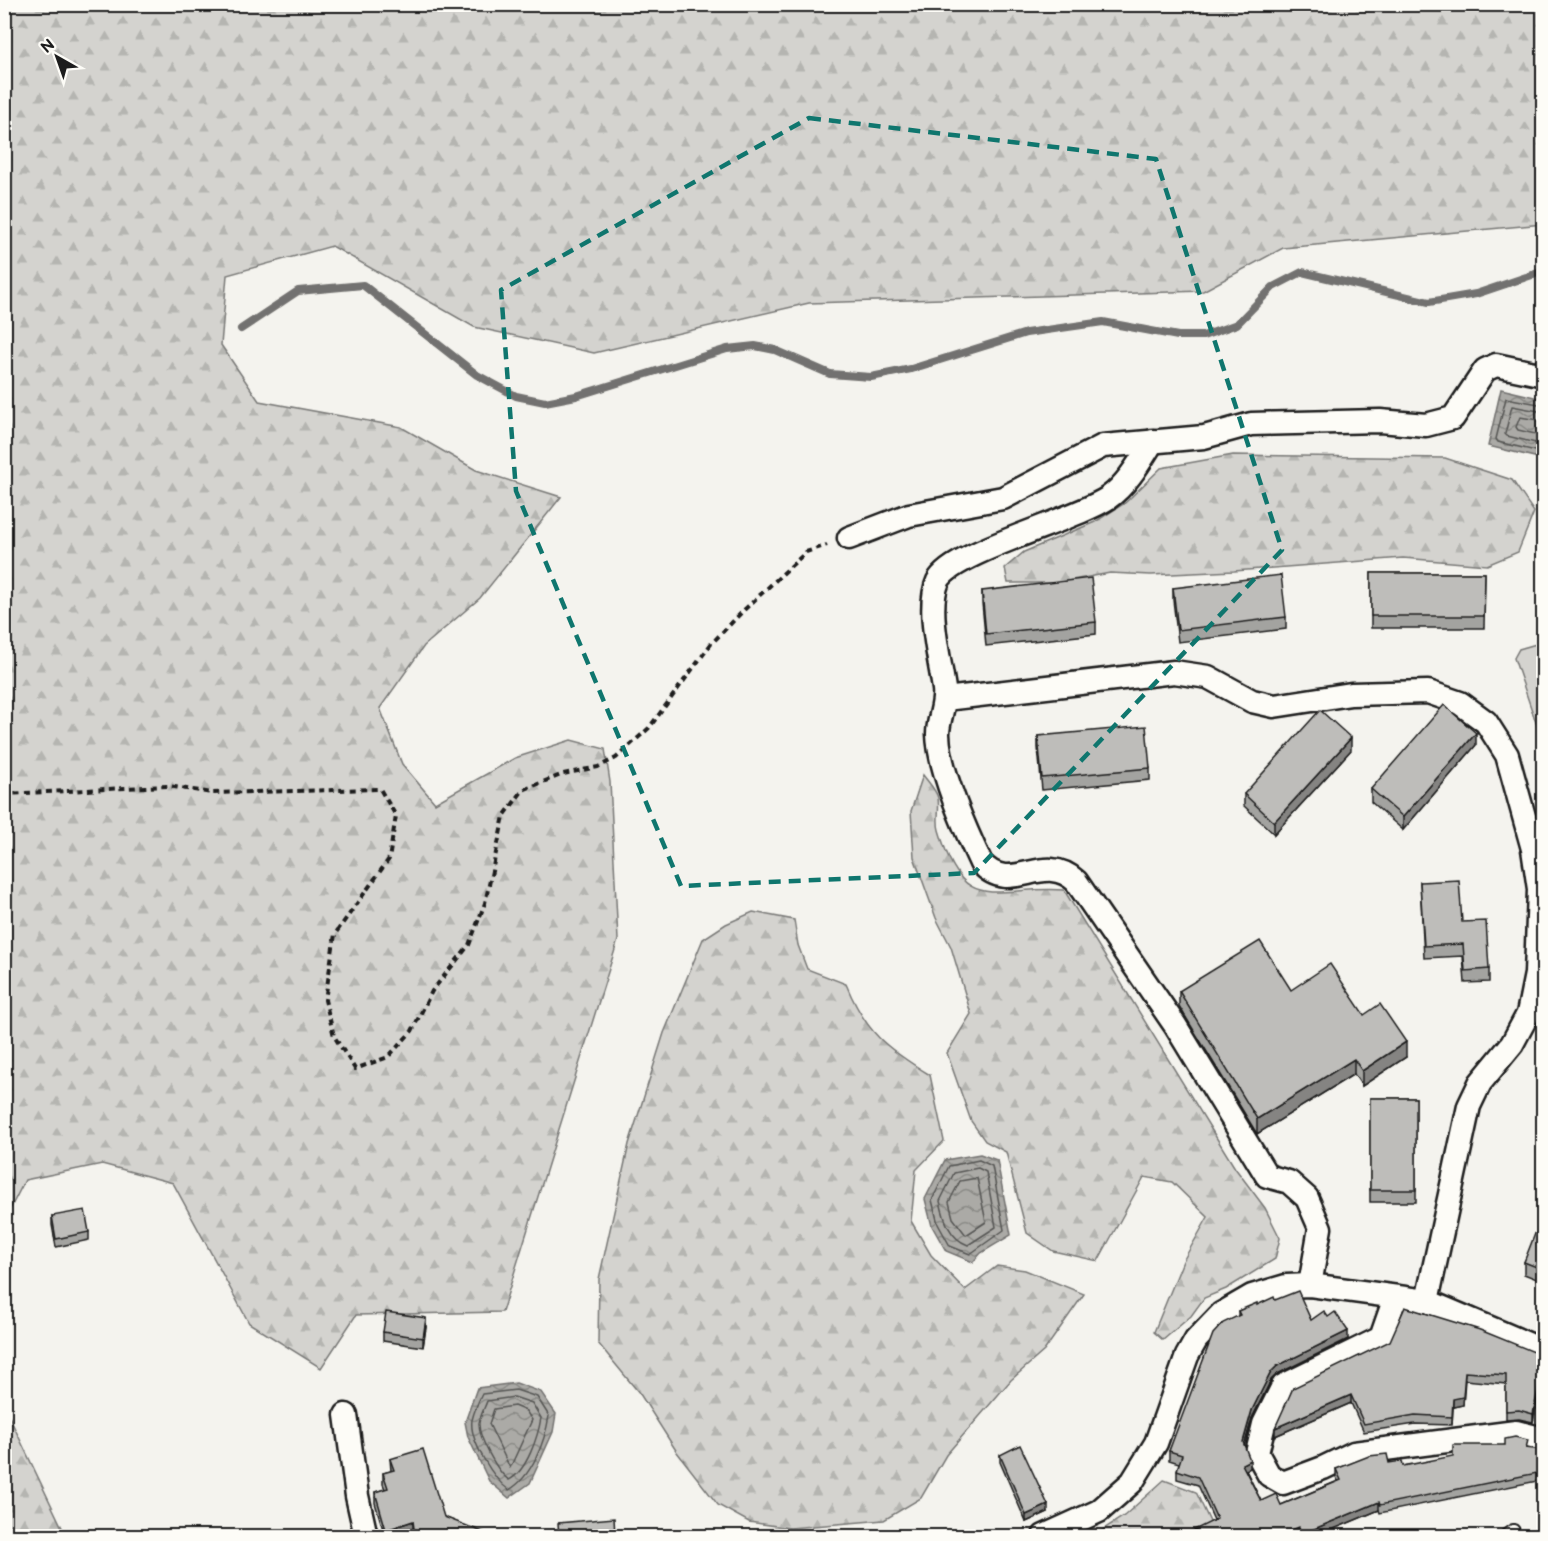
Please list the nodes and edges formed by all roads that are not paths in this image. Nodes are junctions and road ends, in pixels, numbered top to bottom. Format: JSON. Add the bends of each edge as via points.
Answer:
{"nodes":[{"id":1,"x":1544,"y":375,"type":"edge"},
{"id":2,"x":1153,"y":441,"type":"junction"},
{"id":3,"x":849,"y":538,"type":"road end"},
{"id":4,"x":945,"y":699,"type":"junction"},
{"id":5,"x":1310,"y":1285,"type":"junction"},
{"id":6,"x":1395,"y":1299,"type":"junction"},
{"id":7,"x":1427,"y":1301,"type":"junction"},
{"id":8,"x":1544,"y":1351,"type":"edge"},
{"id":9,"x":346,"y":1415,"type":"dead end"},
{"id":10,"x":1544,"y":1439,"type":"edge"},
{"id":11,"x":1069,"y":1531,"type":"edge"},
{"id":12,"x":366,"y":1536,"type":"edge"},
{"id":13,"x":1044,"y":1536,"type":"edge"}],
"edges":[{"from":1,"to":2,"type":"street","via":[[1496,365],[1485,370],[1453,418],[1426,425],[1380,421],[1251,424],[1204,437]]},
{"from":2,"to":3,"type":"street","via":[[1103,446],[1003,498],[909,516]]},
{"from":2,"to":4,"type":"street","via":[[1109,497],[974,556],[948,569],[939,579],[934,612]]},
{"from":4,"to":5,"type":"street","via":[[938,732],[942,758],[981,863],[1002,877],[1048,868],[1076,881],[1175,1025],[1267,1176],[1289,1182],[1307,1198],[1320,1228]]},
{"from":4,"to":7,"type":"street","via":[[1174,672],[1208,676],[1252,701],[1274,706],[1350,694],[1428,692],[1460,703],[1485,722],[1508,755],[1533,849],[1539,889],[1536,974],[1528,1014],[1512,1044],[1480,1083],[1469,1106]]},
{"from":5,"to":6,"type":"street"},
{"from":5,"to":11,"type":"street","via":[[1286,1286],[1252,1296],[1221,1314],[1208,1327],[1186,1356],[1142,1470],[1111,1503]]},
{"from":6,"to":7,"type":"street"},
{"from":6,"to":10,"type":"street","via":[[1381,1338],[1283,1386],[1264,1424],[1257,1454],[1269,1475],[1283,1483],[1354,1453],[1516,1432]]},
{"from":7,"to":8,"type":"street"},
{"from":9,"to":12,"type":"street"},
{"from":11,"to":13,"type":"street"}]}
